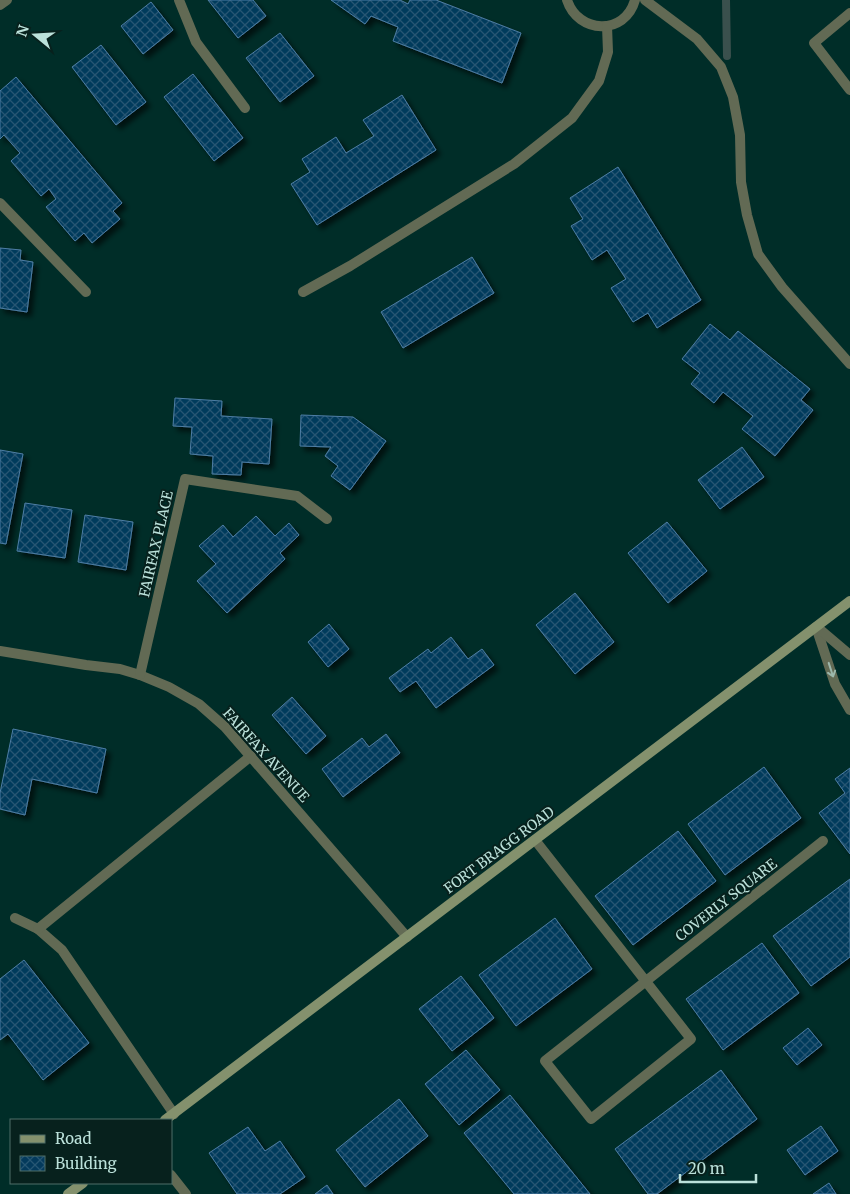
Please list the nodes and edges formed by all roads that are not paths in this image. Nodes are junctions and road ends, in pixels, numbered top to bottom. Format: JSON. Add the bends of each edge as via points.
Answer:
{"nodes":[{"id":1,"x":7,"y":0,"type":"edge"},
{"id":2,"x":179,"y":0,"type":"edge"},
{"id":3,"x":567,"y":0,"type":"edge"},
{"id":4,"x":635,"y":0,"type":"edge"},
{"id":5,"x":645,"y":0,"type":"edge"},
{"id":6,"x":0,"y":5,"type":"edge"},
{"id":7,"x":850,"y":13,"type":"edge"},
{"id":8,"x":607,"y":26,"type":"junction"},
{"id":9,"x":850,"y":90,"type":"edge"},
{"id":10,"x":245,"y":108,"type":"dead end"},
{"id":11,"x":0,"y":203,"type":"edge"},
{"id":12,"x":86,"y":292,"type":"dead end"},
{"id":13,"x":303,"y":292,"type":"dead end"},
{"id":14,"x":850,"y":364,"type":"edge"},
{"id":15,"x":327,"y":519,"type":"dead end"},
{"id":16,"x":850,"y":601,"type":"edge"},
{"id":17,"x":816,"y":627,"type":"junction"},
{"id":18,"x":0,"y":651,"type":"edge"},
{"id":19,"x":850,"y":655,"type":"edge"},
{"id":20,"x":140,"y":675,"type":"junction"},
{"id":21,"x":850,"y":710,"type":"edge"},
{"id":22,"x":251,"y":756,"type":"junction"},
{"id":23,"x":535,"y":840,"type":"junction"},
{"id":24,"x":823,"y":841,"type":"dead end"},
{"id":25,"x":15,"y":918,"type":"dead end"},
{"id":26,"x":38,"y":930,"type":"junction"},
{"id":27,"x":407,"y":937,"type":"junction"},
{"id":28,"x":646,"y":981,"type":"junction"},
{"id":29,"x":169,"y":1117,"type":"edge"},
{"id":30,"x":172,"y":1176,"type":"edge"},
{"id":31,"x":82,"y":1184,"type":"edge"},
{"id":32,"x":68,"y":1194,"type":"edge"},
{"id":33,"x":186,"y":1194,"type":"edge"}],
"edges":[{"from":1,"to":6,"type":"street"},
{"from":2,"to":10,"type":"street","via":[[196,42]]},
{"from":3,"to":8,"type":"street","via":[[576,16],[585,23]]},
{"from":4,"to":8,"type":"street","via":[[627,16]]},
{"from":5,"to":14,"type":"street","via":[[697,39],[721,67],[733,97],[740,135],[740,182],[758,254],[782,287]]},
{"from":7,"to":9,"type":"street","via":[[814,42]]},
{"from":8,"to":13,"type":"street","via":[[608,52],[599,81],[572,118],[514,164]]},
{"from":11,"to":12,"type":"street"},
{"from":15,"to":20,"type":"street","name":"FAIRFAX PLACE","via":[[297,496],[185,479]]},
{"from":16,"to":17,"type":"main road","name":"FORT BRAGG ROAD"},
{"from":17,"to":19,"type":"street"},
{"from":17,"to":21,"type":"street","one_way":true,"via":[[835,684]]},
{"from":17,"to":23,"type":"main road","name":"FORT BRAGG ROAD"},
{"from":18,"to":20,"type":"street","name":"FAIRFAX AVENUE","via":[[120,669]]},
{"from":20,"to":22,"type":"street","name":"FAIRFAX AVENUE","via":[[199,704]]},
{"from":22,"to":26,"type":"street"},
{"from":22,"to":27,"type":"street","name":"FAIRFAX AVENUE"},
{"from":23,"to":27,"type":"main road","name":"FORT BRAGG ROAD"},
{"from":23,"to":28,"type":"street","name":"COVERLY SQUARE"},
{"from":24,"to":28,"type":"street","name":"COVERLY SQUARE"},
{"from":25,"to":26,"type":"street"},
{"from":26,"to":29,"type":"street","via":[[62,950]]},
{"from":27,"to":29,"type":"main road","name":"FORT BRAGG ROAD"},
{"from":28,"to":28,"type":"street","name":"COVERLY SQUARE","via":[[691,1039],[591,1119],[545,1060]]},
{"from":30,"to":33,"type":"street"},
{"from":31,"to":32,"type":"main road"}]}
